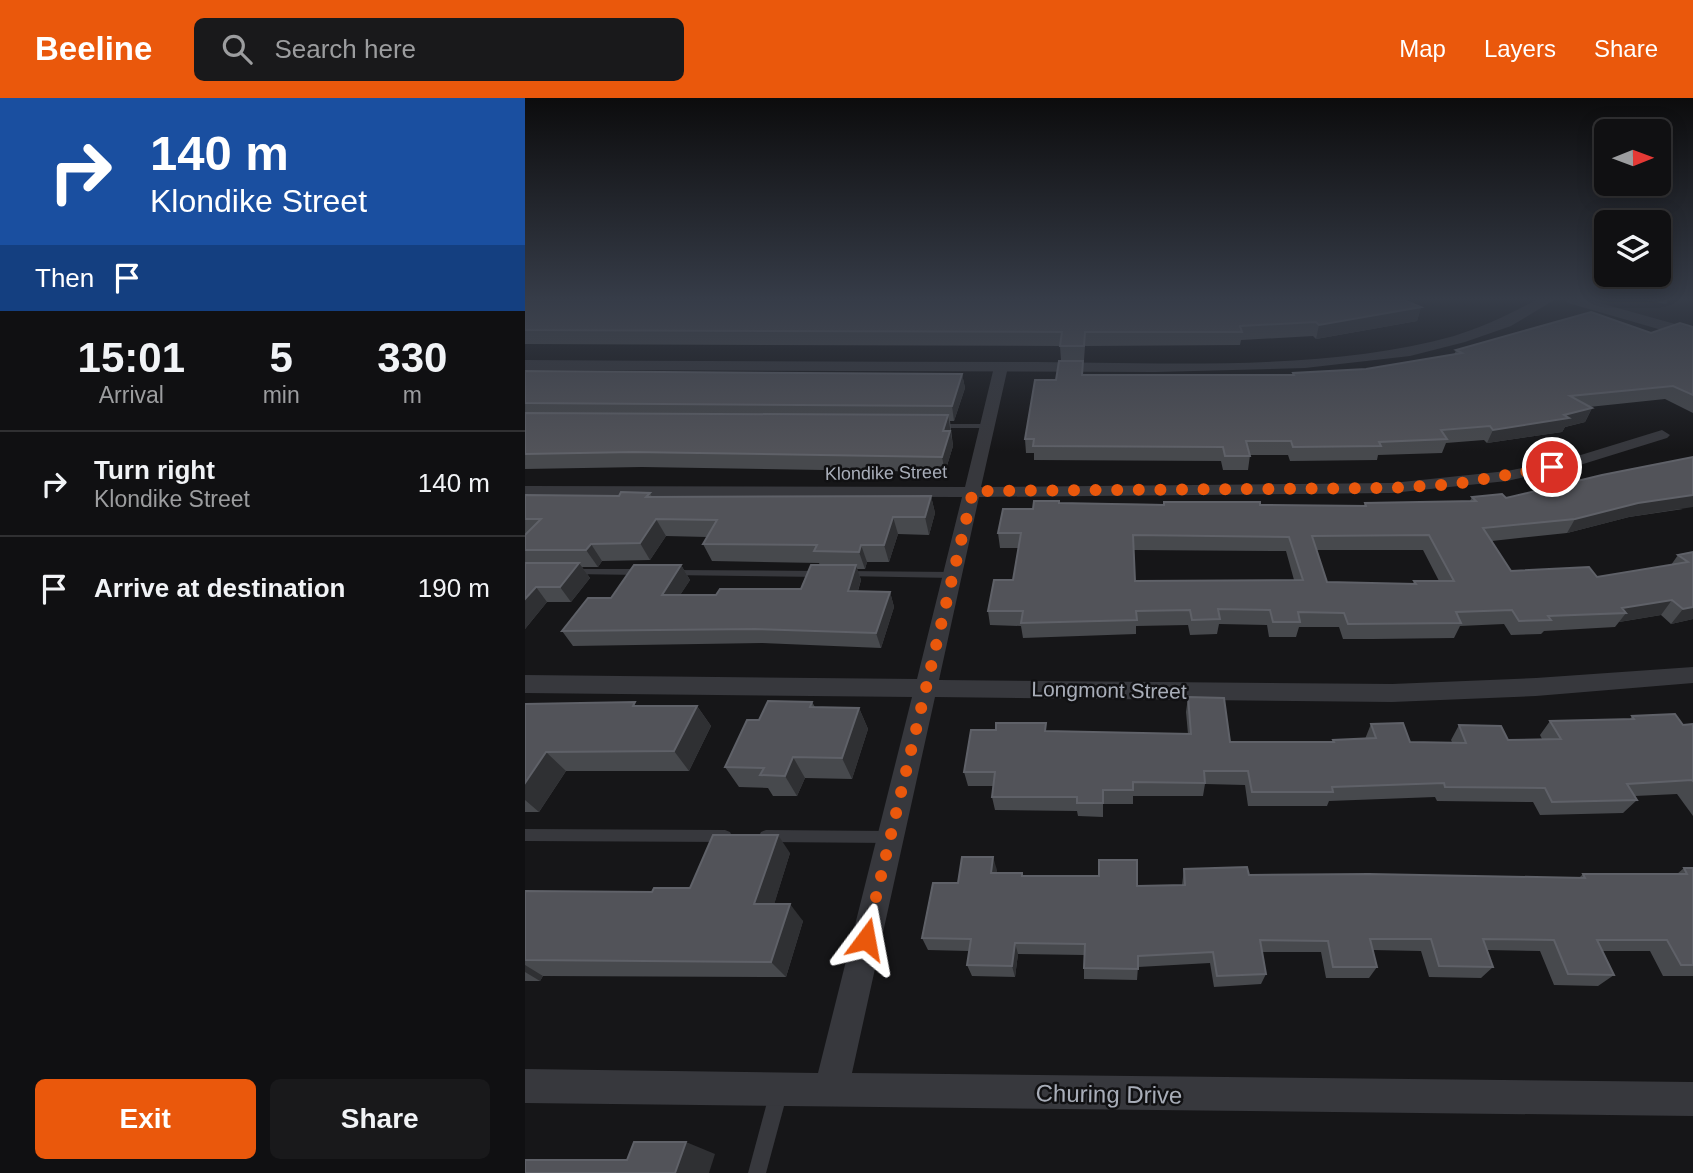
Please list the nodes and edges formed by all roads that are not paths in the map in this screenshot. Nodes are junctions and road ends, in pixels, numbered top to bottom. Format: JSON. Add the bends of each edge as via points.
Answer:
{"nodes":[{"id":1,"x":1399,"y":350,"type":"edge"},
{"id":2,"x":525,"y":366,"type":"edge"},
{"id":3,"x":1002,"y":367,"type":"junction"},
{"id":4,"x":922,"y":426,"type":"edge"},
{"id":5,"x":988,"y":426,"type":"junction"},
{"id":6,"x":1662,"y":435,"type":"dead end"},
{"id":7,"x":525,"y":491,"type":"edge"},
{"id":8,"x":973,"y":491,"type":"junction"},
{"id":9,"x":566,"y":572,"type":"edge"},
{"id":10,"x":649,"y":572,"type":"edge"},
{"id":11,"x":663,"y":573,"type":"edge"},
{"id":12,"x":953,"y":575,"type":"junction"},
{"id":13,"x":1693,"y":675,"type":"edge"},
{"id":14,"x":525,"y":684,"type":"edge"},
{"id":15,"x":926,"y":688,"type":"junction"},
{"id":16,"x":525,"y":835,"type":"edge"},
{"id":17,"x":890,"y":838,"type":"junction"},
{"id":18,"x":525,"y":1086,"type":"edge"},
{"id":19,"x":780,"y":1090,"type":"junction"},
{"id":20,"x":831,"y":1091,"type":"junction"},
{"id":21,"x":1693,"y":1099,"type":"edge"},
{"id":22,"x":757,"y":1173,"type":"edge"}],
"edges":[{"from":1,"to":3,"type":"street","via":[[1341,360],[1216,366]]},
{"from":2,"to":3,"type":"street"},
{"from":3,"to":5,"type":"street"},
{"from":4,"to":5,"type":"lane"},
{"from":5,"to":8,"type":"street"},
{"from":6,"to":8,"type":"street","name":"Klondike Street","via":[[1574,462],[1442,485]]},
{"from":7,"to":8,"type":"street","name":"Klondike Street"},
{"from":8,"to":12,"type":"street"},
{"from":9,"to":10,"type":"lane"},
{"from":11,"to":12,"type":"lane"},
{"from":12,"to":15,"type":"street"},
{"from":13,"to":15,"type":"street","name":"Longmont Street","via":[[1392,693]]},
{"from":14,"to":15,"type":"street","name":"Longmont Street"},
{"from":15,"to":17,"type":"street"},
{"from":16,"to":17,"type":"lane"},
{"from":17,"to":20,"type":"street"},
{"from":18,"to":19,"type":"street","name":"Churing Drive"},
{"from":19,"to":20,"type":"street","name":"Churing Drive"},
{"from":19,"to":22,"type":"lane"},
{"from":20,"to":21,"type":"street","name":"Churing Drive"}]}
